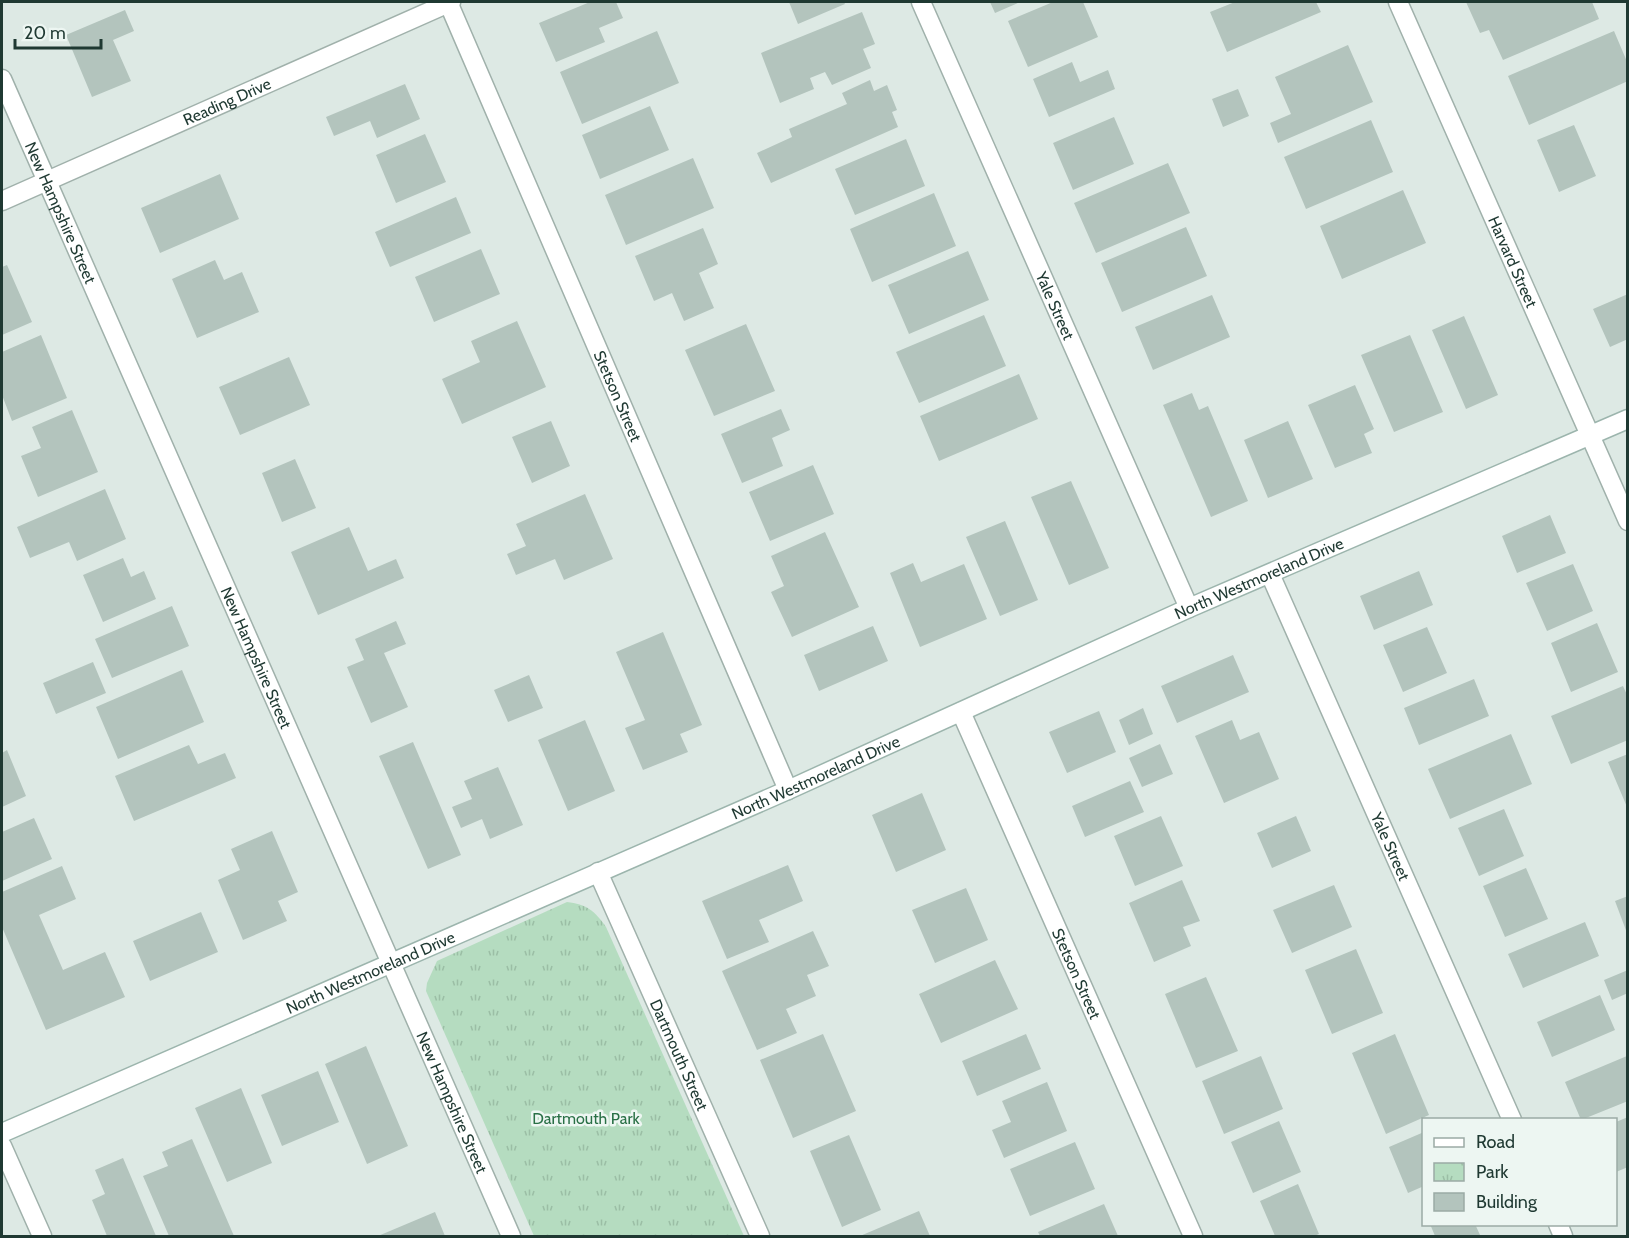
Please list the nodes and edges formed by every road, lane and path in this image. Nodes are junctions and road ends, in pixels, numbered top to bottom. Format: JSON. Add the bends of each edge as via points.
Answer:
{"nodes":[{"id":1,"x":449,"y":2,"type":"edge"},
{"id":2,"x":921,"y":2,"type":"edge"},
{"id":3,"x":1398,"y":2,"type":"edge"},
{"id":4,"x":2,"y":79,"type":"edge"},
{"id":5,"x":46,"y":182,"type":"junction"},
{"id":6,"x":2,"y":201,"type":"edge"},
{"id":7,"x":1628,"y":419,"type":"edge"},
{"id":8,"x":1590,"y":436,"type":"junction"},
{"id":9,"x":1628,"y":521,"type":"edge"},
{"id":10,"x":1270,"y":574,"type":"junction"},
{"id":11,"x":1189,"y":608,"type":"junction"},
{"id":12,"x":962,"y":712,"type":"junction"},
{"id":13,"x":788,"y":790,"type":"junction"},
{"id":14,"x":598,"y":872,"type":"junction"},
{"id":15,"x":390,"y":965,"type":"junction"},
{"id":16,"x":1512,"y":1118,"type":"edge"},
{"id":17,"x":2,"y":1133,"type":"edge"},
{"id":18,"x":2,"y":1146,"type":"edge"},
{"id":19,"x":42,"y":1236,"type":"edge"},
{"id":20,"x":511,"y":1236,"type":"edge"},
{"id":21,"x":760,"y":1236,"type":"edge"},
{"id":22,"x":1192,"y":1236,"type":"edge"}],
"edges":[{"from":1,"to":5,"type":"street","name":"Reading Drive"},
{"from":1,"to":13,"type":"street","name":"Stetson Street"},
{"from":2,"to":11,"type":"street","name":"Yale Street"},
{"from":3,"to":8,"type":"street","name":"Harvard Street"},
{"from":4,"to":5,"type":"street","name":"New Hampshire Street"},
{"from":5,"to":6,"type":"street","name":"Reading Drive"},
{"from":5,"to":15,"type":"street","name":"New Hampshire Street"},
{"from":7,"to":8,"type":"street","name":"North Westmoreland Drive"},
{"from":8,"to":9,"type":"street","name":"Harvard Street"},
{"from":8,"to":10,"type":"street","name":"North Westmoreland Drive"},
{"from":10,"to":11,"type":"street","name":"North Westmoreland Drive"},
{"from":10,"to":16,"type":"street","name":"Yale Street"},
{"from":11,"to":12,"type":"street","name":"North Westmoreland Drive"},
{"from":12,"to":13,"type":"street","name":"North Westmoreland Drive"},
{"from":12,"to":22,"type":"street","name":"Stetson Street"},
{"from":13,"to":14,"type":"street","name":"North Westmoreland Drive"},
{"from":14,"to":15,"type":"street","name":"North Westmoreland Drive"},
{"from":14,"to":21,"type":"street","name":"Dartmouth Street"},
{"from":15,"to":17,"type":"street","name":"North Westmoreland Drive"},
{"from":15,"to":20,"type":"street","name":"New Hampshire Street"},
{"from":18,"to":19,"type":"street"}]}
